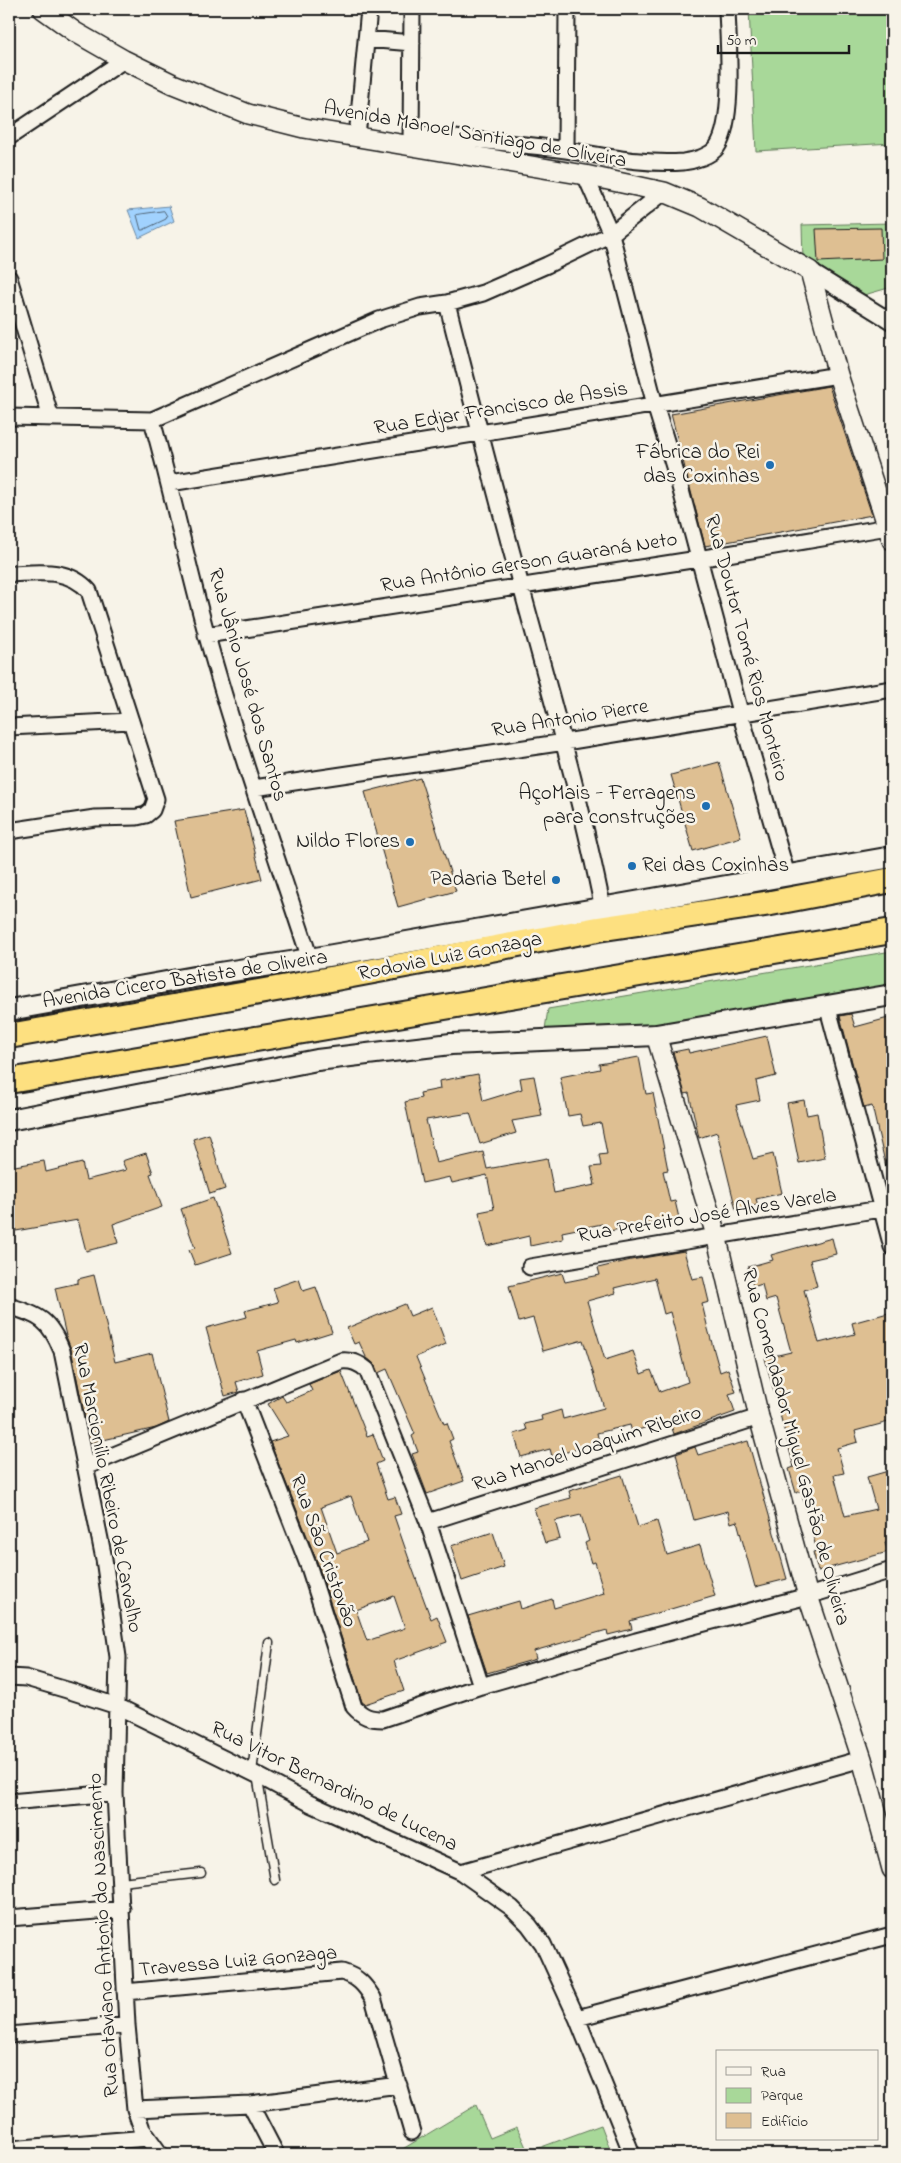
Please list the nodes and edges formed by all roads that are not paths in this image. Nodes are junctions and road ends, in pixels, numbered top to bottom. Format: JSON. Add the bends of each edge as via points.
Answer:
{"nodes":[{"id":1,"x":44,"y":9,"type":"edge"},
{"id":2,"x":370,"y":9,"type":"edge"},
{"id":3,"x":412,"y":9,"type":"edge"},
{"id":4,"x":567,"y":9,"type":"edge"},
{"id":5,"x":727,"y":9,"type":"edge"},
{"id":6,"x":366,"y":39,"type":"junction"},
{"id":7,"x":412,"y":43,"type":"junction"},
{"id":8,"x":124,"y":60,"type":"junction"},
{"id":9,"x":9,"y":137,"type":"edge"},
{"id":10,"x":357,"y":138,"type":"junction"},
{"id":11,"x":411,"y":140,"type":"junction"},
{"id":12,"x":566,"y":150,"type":"junction"},
{"id":13,"x":585,"y":175,"type":"junction"},
{"id":14,"x":664,"y":192,"type":"junction"},
{"id":15,"x":611,"y":234,"type":"junction"},
{"id":16,"x":810,"y":271,"type":"junction"},
{"id":17,"x":9,"y":278,"type":"edge"},
{"id":18,"x":447,"y":303,"type":"junction"},
{"id":19,"x":888,"y":315,"type":"edge"},
{"id":20,"x":838,"y":375,"type":"junction"},
{"id":21,"x":655,"y":405,"type":"junction"},
{"id":22,"x":9,"y":417,"type":"edge"},
{"id":23,"x":51,"y":418,"type":"junction"},
{"id":24,"x":152,"y":420,"type":"junction"},
{"id":25,"x":480,"y":434,"type":"junction"},
{"id":26,"x":170,"y":483,"type":"junction"},
{"id":27,"x":890,"y":533,"type":"edge"},
{"id":28,"x":698,"y":559,"type":"junction"},
{"id":29,"x":9,"y":574,"type":"edge"},
{"id":30,"x":521,"y":586,"type":"junction"},
{"id":31,"x":206,"y":635,"type":"junction"},
{"id":32,"x":892,"y":689,"type":"edge"},
{"id":33,"x":740,"y":712,"type":"junction"},
{"id":34,"x":131,"y":721,"type":"junction"},
{"id":35,"x":9,"y":727,"type":"edge"},
{"id":36,"x":565,"y":742,"type":"junction"},
{"id":37,"x":254,"y":788,"type":"junction"},
{"id":38,"x":9,"y":831,"type":"edge"},
{"id":39,"x":892,"y":857,"type":"edge"},
{"id":40,"x":787,"y":875,"type":"junction"},
{"id":41,"x":892,"y":880,"type":"edge"},
{"id":42,"x":602,"y":909,"type":"junction"},
{"id":43,"x":892,"y":931,"type":"edge"},
{"id":44,"x":310,"y":959,"type":"junction"},
{"id":45,"x":892,"y":995,"type":"edge"},
{"id":46,"x":827,"y":1006,"type":"junction"},
{"id":47,"x":9,"y":1010,"type":"edge"},
{"id":48,"x":656,"y":1035,"type":"junction"},
{"id":49,"x":9,"y":1036,"type":"edge"},
{"id":50,"x":9,"y":1081,"type":"edge"},
{"id":51,"x":9,"y":1120,"type":"edge"},
{"id":52,"x":887,"y":1208,"type":"edge"},
{"id":53,"x":716,"y":1235,"type":"junction"},
{"id":54,"x":892,"y":1247,"type":"edge"},
{"id":55,"x":530,"y":1267,"type":"dead end"},
{"id":56,"x":9,"y":1306,"type":"edge"},
{"id":57,"x":244,"y":1400,"type":"junction"},
{"id":58,"x":759,"y":1417,"type":"junction"},
{"id":59,"x":85,"y":1468,"type":"junction"},
{"id":60,"x":428,"y":1522,"type":"junction"},
{"id":61,"x":892,"y":1570,"type":"edge"},
{"id":62,"x":808,"y":1596,"type":"junction"},
{"id":63,"x":269,"y":1643,"type":"dead end"},
{"id":64,"x":9,"y":1677,"type":"edge"},
{"id":65,"x":481,"y":1686,"type":"junction"},
{"id":66,"x":117,"y":1706,"type":"junction"},
{"id":67,"x":862,"y":1759,"type":"junction"},
{"id":68,"x":254,"y":1773,"type":"junction"},
{"id":69,"x":115,"y":1793,"type":"junction"},
{"id":70,"x":9,"y":1802,"type":"edge"},
{"id":71,"x":892,"y":1869,"type":"edge"},
{"id":72,"x":461,"y":1872,"type":"junction"},
{"id":73,"x":200,"y":1873,"type":"dead end"},
{"id":74,"x":275,"y":1880,"type":"dead end"},
{"id":75,"x":120,"y":1882,"type":"junction"},
{"id":76,"x":122,"y":1909,"type":"junction"},
{"id":77,"x":9,"y":1918,"type":"edge"},
{"id":78,"x":892,"y":1936,"type":"edge"},
{"id":79,"x":125,"y":1992,"type":"junction"},
{"id":80,"x":577,"y":2018,"type":"junction"},
{"id":81,"x":127,"y":2025,"type":"junction"},
{"id":82,"x":9,"y":2035,"type":"edge"},
{"id":83,"x":400,"y":2085,"type":"junction"},
{"id":84,"x":250,"y":2104,"type":"junction"},
{"id":85,"x":135,"y":2108,"type":"junction"},
{"id":86,"x":412,"y":2132,"type":"dead end"},
{"id":87,"x":148,"y":2138,"type":"junction"},
{"id":88,"x":9,"y":2149,"type":"edge"},
{"id":89,"x":160,"y":2154,"type":"edge"},
{"id":90,"x":276,"y":2154,"type":"edge"},
{"id":91,"x":632,"y":2154,"type":"edge"}],
"edges":[{"from":1,"to":8,"type":"street","name":"Avenida Manoel Santiago de Oliveira","via":[[75,32]]},
{"from":2,"to":6,"type":"street"},
{"from":3,"to":7,"type":"street"},
{"from":4,"to":12,"type":"street"},
{"from":5,"to":12,"type":"street","via":[[727,115],[724,133],[716,149],[703,157],[684,162],[650,162]]},
{"from":6,"to":7,"type":"street"},
{"from":6,"to":10,"type":"street"},
{"from":7,"to":11,"type":"street"},
{"from":8,"to":9,"type":"street"},
{"from":8,"to":10,"type":"street","name":"Avenida Manoel Santiago de Oliveira","via":[[248,114]]},
{"from":10,"to":11,"type":"street","name":"Avenida Manoel Santiago de Oliveira"},
{"from":11,"to":12,"type":"street"},
{"from":11,"to":13,"type":"street","name":"Avenida Manoel Santiago de Oliveira"},
{"from":13,"to":14,"type":"street","name":"Avenida Manoel Santiago de Oliveira"},
{"from":13,"to":15,"type":"street","name":"Rua Doutor Tomé Rios Monteiro"},
{"from":14,"to":15,"type":"street"},
{"from":14,"to":16,"type":"street","name":"Avenida Manoel Santiago de Oliveira","via":[[700,207]]},
{"from":15,"to":18,"type":"street","via":[[483,293]]},
{"from":15,"to":21,"type":"street","name":"Rua Doutor Tomé Rios Monteiro"},
{"from":16,"to":19,"type":"street","name":"Avenida Manoel Santiago de Oliveira"},
{"from":16,"to":20,"type":"street"},
{"from":17,"to":23,"type":"street"},
{"from":18,"to":24,"type":"street","via":[[420,307],[379,320]]},
{"from":18,"to":25,"type":"street"},
{"from":20,"to":21,"type":"street","name":"Rua Edjar Francisco de Assis"},
{"from":20,"to":27,"type":"street"},
{"from":21,"to":25,"type":"street","name":"Rua Edjar Francisco de Assis"},
{"from":21,"to":28,"type":"street","name":"Rua Doutor Tomé Rios Monteiro"},
{"from":22,"to":23,"type":"street"},
{"from":23,"to":24,"type":"street"},
{"from":24,"to":26,"type":"street","name":"Rua Jânio José dos Santos"},
{"from":25,"to":26,"type":"street","name":"Rua Edjar Francisco de Assis"},
{"from":25,"to":30,"type":"street"},
{"from":26,"to":31,"type":"street","name":"Rua Jânio José dos Santos"},
{"from":27,"to":28,"type":"street","name":"Rua Antônio Gerson Guaraná Neto"},
{"from":28,"to":30,"type":"street","name":"Rua Antônio Gerson Guaraná Neto"},
{"from":28,"to":33,"type":"street","name":"Rua Doutor Tomé Rios Monteiro"},
{"from":29,"to":34,"type":"street","via":[[55,573],[81,581],[89,591]]},
{"from":30,"to":31,"type":"street","name":"Rua Antônio Gerson Guaraná Neto"},
{"from":30,"to":36,"type":"street"},
{"from":31,"to":37,"type":"street","name":"Rua Jânio José dos Santos"},
{"from":32,"to":33,"type":"street","name":"Rua Antonio Pierre"},
{"from":33,"to":36,"type":"street","name":"Rua Antonio Pierre"},
{"from":33,"to":40,"type":"street","name":"Rua Doutor Tomé Rios Monteiro"},
{"from":34,"to":35,"type":"street"},
{"from":34,"to":38,"type":"street","via":[[155,789],[152,810],[136,817],[95,818]]},
{"from":36,"to":37,"type":"street","name":"Rua Antonio Pierre"},
{"from":36,"to":42,"type":"street"},
{"from":37,"to":44,"type":"street","name":"Rua Jânio José dos Santos"},
{"from":39,"to":40,"type":"main road","name":"Avenida Cicero Batista de Oliveira"},
{"from":40,"to":42,"type":"main road","name":"Avenida Cicero Batista de Oliveira"},
{"from":41,"to":49,"type":"highway","name":"Rodovia Luiz Gonzaga","via":[[771,903],[598,929]]},
{"from":42,"to":44,"type":"main road","name":"Avenida Cicero Batista de Oliveira"},
{"from":43,"to":50,"type":"highway"},
{"from":44,"to":47,"type":"main road","name":"Avenida Cicero Batista de Oliveira"},
{"from":45,"to":46,"type":"main road"},
{"from":46,"to":48,"type":"main road"},
{"from":46,"to":52,"type":"street"},
{"from":48,"to":51,"type":"main road","via":[[451,1044],[317,1060]]},
{"from":48,"to":53,"type":"street","name":"Rua Comendador Miguel Gastão de Oliveira"},
{"from":52,"to":53,"type":"street","name":"Rua Prefeito José Alves Varela"},
{"from":52,"to":54,"type":"street"},
{"from":53,"to":55,"type":"street","name":"Rua Prefeito José Alves Varela"},
{"from":53,"to":58,"type":"street","name":"Rua Comendador Miguel Gastão de Oliveira"},
{"from":56,"to":59,"type":"street","name":"Rua Marcionilio Ribeiro de Carvalho","via":[[43,1320],[54,1333],[62,1351]]},
{"from":57,"to":59,"type":"street"},
{"from":57,"to":60,"type":"street","via":[[341,1361],[360,1364],[367,1370]]},
{"from":57,"to":65,"type":"street","name":"Rua São Cristovão","via":[[310,1567],[354,1707],[370,1719],[383,1719]]},
{"from":58,"to":60,"type":"street","name":"Rua Manoel Joaquim Ribeiro"},
{"from":58,"to":62,"type":"street","name":"Rua Comendador Miguel Gastão de Oliveira"},
{"from":59,"to":66,"type":"street","name":"Rua Marcionilio Ribeiro de Carvalho","via":[[104,1559],[118,1656]]},
{"from":60,"to":65,"type":"street"},
{"from":61,"to":62,"type":"street"},
{"from":62,"to":65,"type":"street"},
{"from":62,"to":67,"type":"street","name":"Rua Comendador Miguel Gastão de Oliveira"},
{"from":63,"to":68,"type":"lane"},
{"from":64,"to":66,"type":"street","name":"Rua Vitor Bernardino de Lucena","via":[[34,1680]]},
{"from":66,"to":68,"type":"street","name":"Rua Vitor Bernardino de Lucena"},
{"from":66,"to":69,"type":"street","name":"Rua Otaviano Antonio do Nascimento"},
{"from":67,"to":71,"type":"street","name":"Rua Comendador Miguel Gastão de Oliveira"},
{"from":67,"to":72,"type":"street"},
{"from":68,"to":72,"type":"street","name":"Rua Vitor Bernardino de Lucena","via":[[310,1804]]},
{"from":68,"to":74,"type":"lane"},
{"from":69,"to":70,"type":"street"},
{"from":69,"to":75,"type":"street","name":"Rua Otaviano Antonio do Nascimento"},
{"from":72,"to":80,"type":"street","name":"Rua Vitor Bernardino de Lucena","via":[[512,1908],[529,1925],[543,1944]]},
{"from":73,"to":75,"type":"lane"},
{"from":75,"to":76,"type":"street","name":"Rua Otaviano Antonio do Nascimento"},
{"from":76,"to":77,"type":"street"},
{"from":76,"to":79,"type":"street","name":"Rua Otaviano Antonio do Nascimento"},
{"from":78,"to":80,"type":"street"},
{"from":79,"to":81,"type":"street","name":"Rua Otaviano Antonio do Nascimento"},
{"from":79,"to":83,"type":"street","name":"Travessa Luiz Gonzaga","via":[[342,1972],[355,1976],[365,1984],[373,1998]]},
{"from":80,"to":91,"type":"street","name":"Rua Vitor Bernardino de Lucena"},
{"from":81,"to":82,"type":"street"},
{"from":81,"to":85,"type":"street","name":"Rua Otaviano Antonio do Nascimento"},
{"from":83,"to":84,"type":"street"},
{"from":83,"to":86,"type":"street"},
{"from":84,"to":85,"type":"street"},
{"from":84,"to":90,"type":"street"},
{"from":85,"to":87,"type":"street","name":"Rua Otaviano Antonio do Nascimento"},
{"from":87,"to":88,"type":"street"},
{"from":87,"to":89,"type":"street","name":"Rua Otaviano Antonio do Nascimento"}]}
